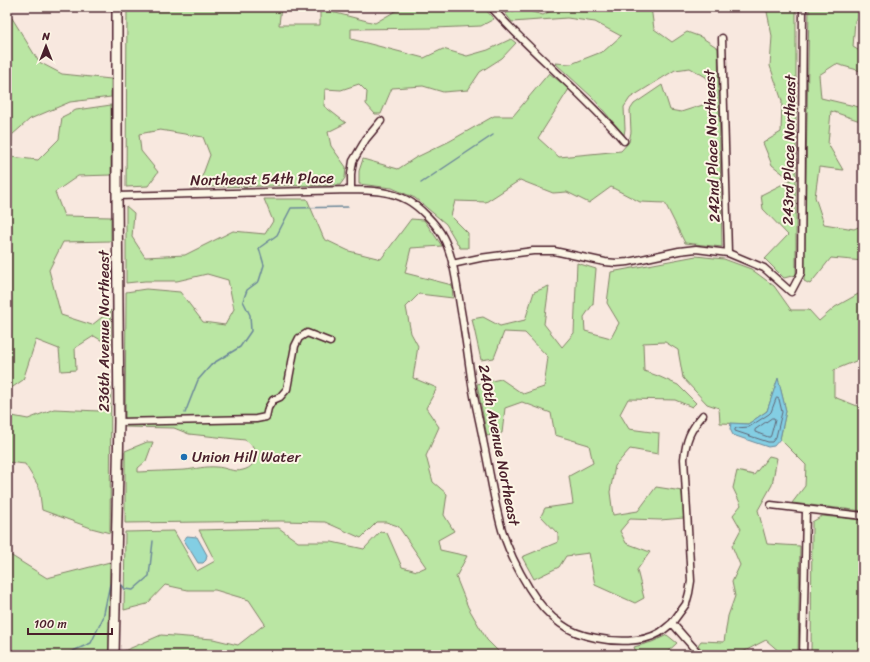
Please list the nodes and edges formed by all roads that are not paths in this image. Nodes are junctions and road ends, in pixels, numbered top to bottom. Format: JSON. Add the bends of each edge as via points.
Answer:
{"nodes":[{"id":1,"x":117,"y":7,"type":"edge"},
{"id":2,"x":491,"y":7,"type":"edge"},
{"id":3,"x":803,"y":7,"type":"edge"},
{"id":4,"x":722,"y":38,"type":"dead end"},
{"id":5,"x":381,"y":121,"type":"dead end"},
{"id":6,"x":624,"y":142,"type":"dead end"},
{"id":7,"x":351,"y":190,"type":"junction"},
{"id":8,"x":117,"y":196,"type":"junction"},
{"id":9,"x":407,"y":200,"type":"joint"},
{"id":10,"x":728,"y":253,"type":"junction"},
{"id":11,"x":452,"y":264,"type":"junction"},
{"id":12,"x":330,"y":342,"type":"dead end"},
{"id":13,"x":703,"y":416,"type":"dead end"},
{"id":14,"x":119,"y":422,"type":"junction"},
{"id":15,"x":771,"y":505,"type":"dead end"},
{"id":16,"x":806,"y":510,"type":"junction"},
{"id":17,"x":863,"y":516,"type":"edge"},
{"id":18,"x":672,"y":623,"type":"junction"},
{"id":19,"x":114,"y":655,"type":"edge"},
{"id":20,"x":700,"y":655,"type":"edge"},
{"id":21,"x":804,"y":655,"type":"edge"}],
"edges":[{"from":1,"to":8,"type":"street","name":"236th Avenue Northeast"},
{"from":2,"to":6,"type":"street","via":[[582,96]]},
{"from":3,"to":10,"type":"street","name":"243rd Place Northeast","via":[[801,273],[791,292],[764,268]]},
{"from":4,"to":10,"type":"street","name":"242nd Place Northeast"},
{"from":5,"to":7,"type":"street","via":[[353,161]]},
{"from":7,"to":8,"type":"street","name":"Northeast 54th Place"},
{"from":7,"to":9,"type":"street","name":"Northeast 54th Place","via":[[389,193]]},
{"from":8,"to":14,"type":"street","name":"236th Avenue Northeast"},
{"from":9,"to":11,"type":"street","name":"240th Avenue Northeast","via":[[434,223],[443,236]]},
{"from":10,"to":11,"type":"street","via":[[696,249],[616,263],[554,251],[533,251]]},
{"from":11,"to":18,"type":"street","name":"240th Avenue Northeast","via":[[495,503],[502,531],[520,574],[535,598],[561,625],[591,637],[619,642],[637,640],[659,633]]},
{"from":12,"to":14,"type":"street","via":[[307,333],[299,338],[292,358],[287,390],[273,400],[266,417]]},
{"from":13,"to":18,"type":"street","name":"240th Avenue Northeast","via":[[689,437],[684,459],[692,582],[686,604]]},
{"from":14,"to":19,"type":"street","name":"236th Avenue Northeast"},
{"from":15,"to":16,"type":"street"},
{"from":16,"to":17,"type":"street"},
{"from":16,"to":21,"type":"street"},
{"from":18,"to":20,"type":"street"}]}
